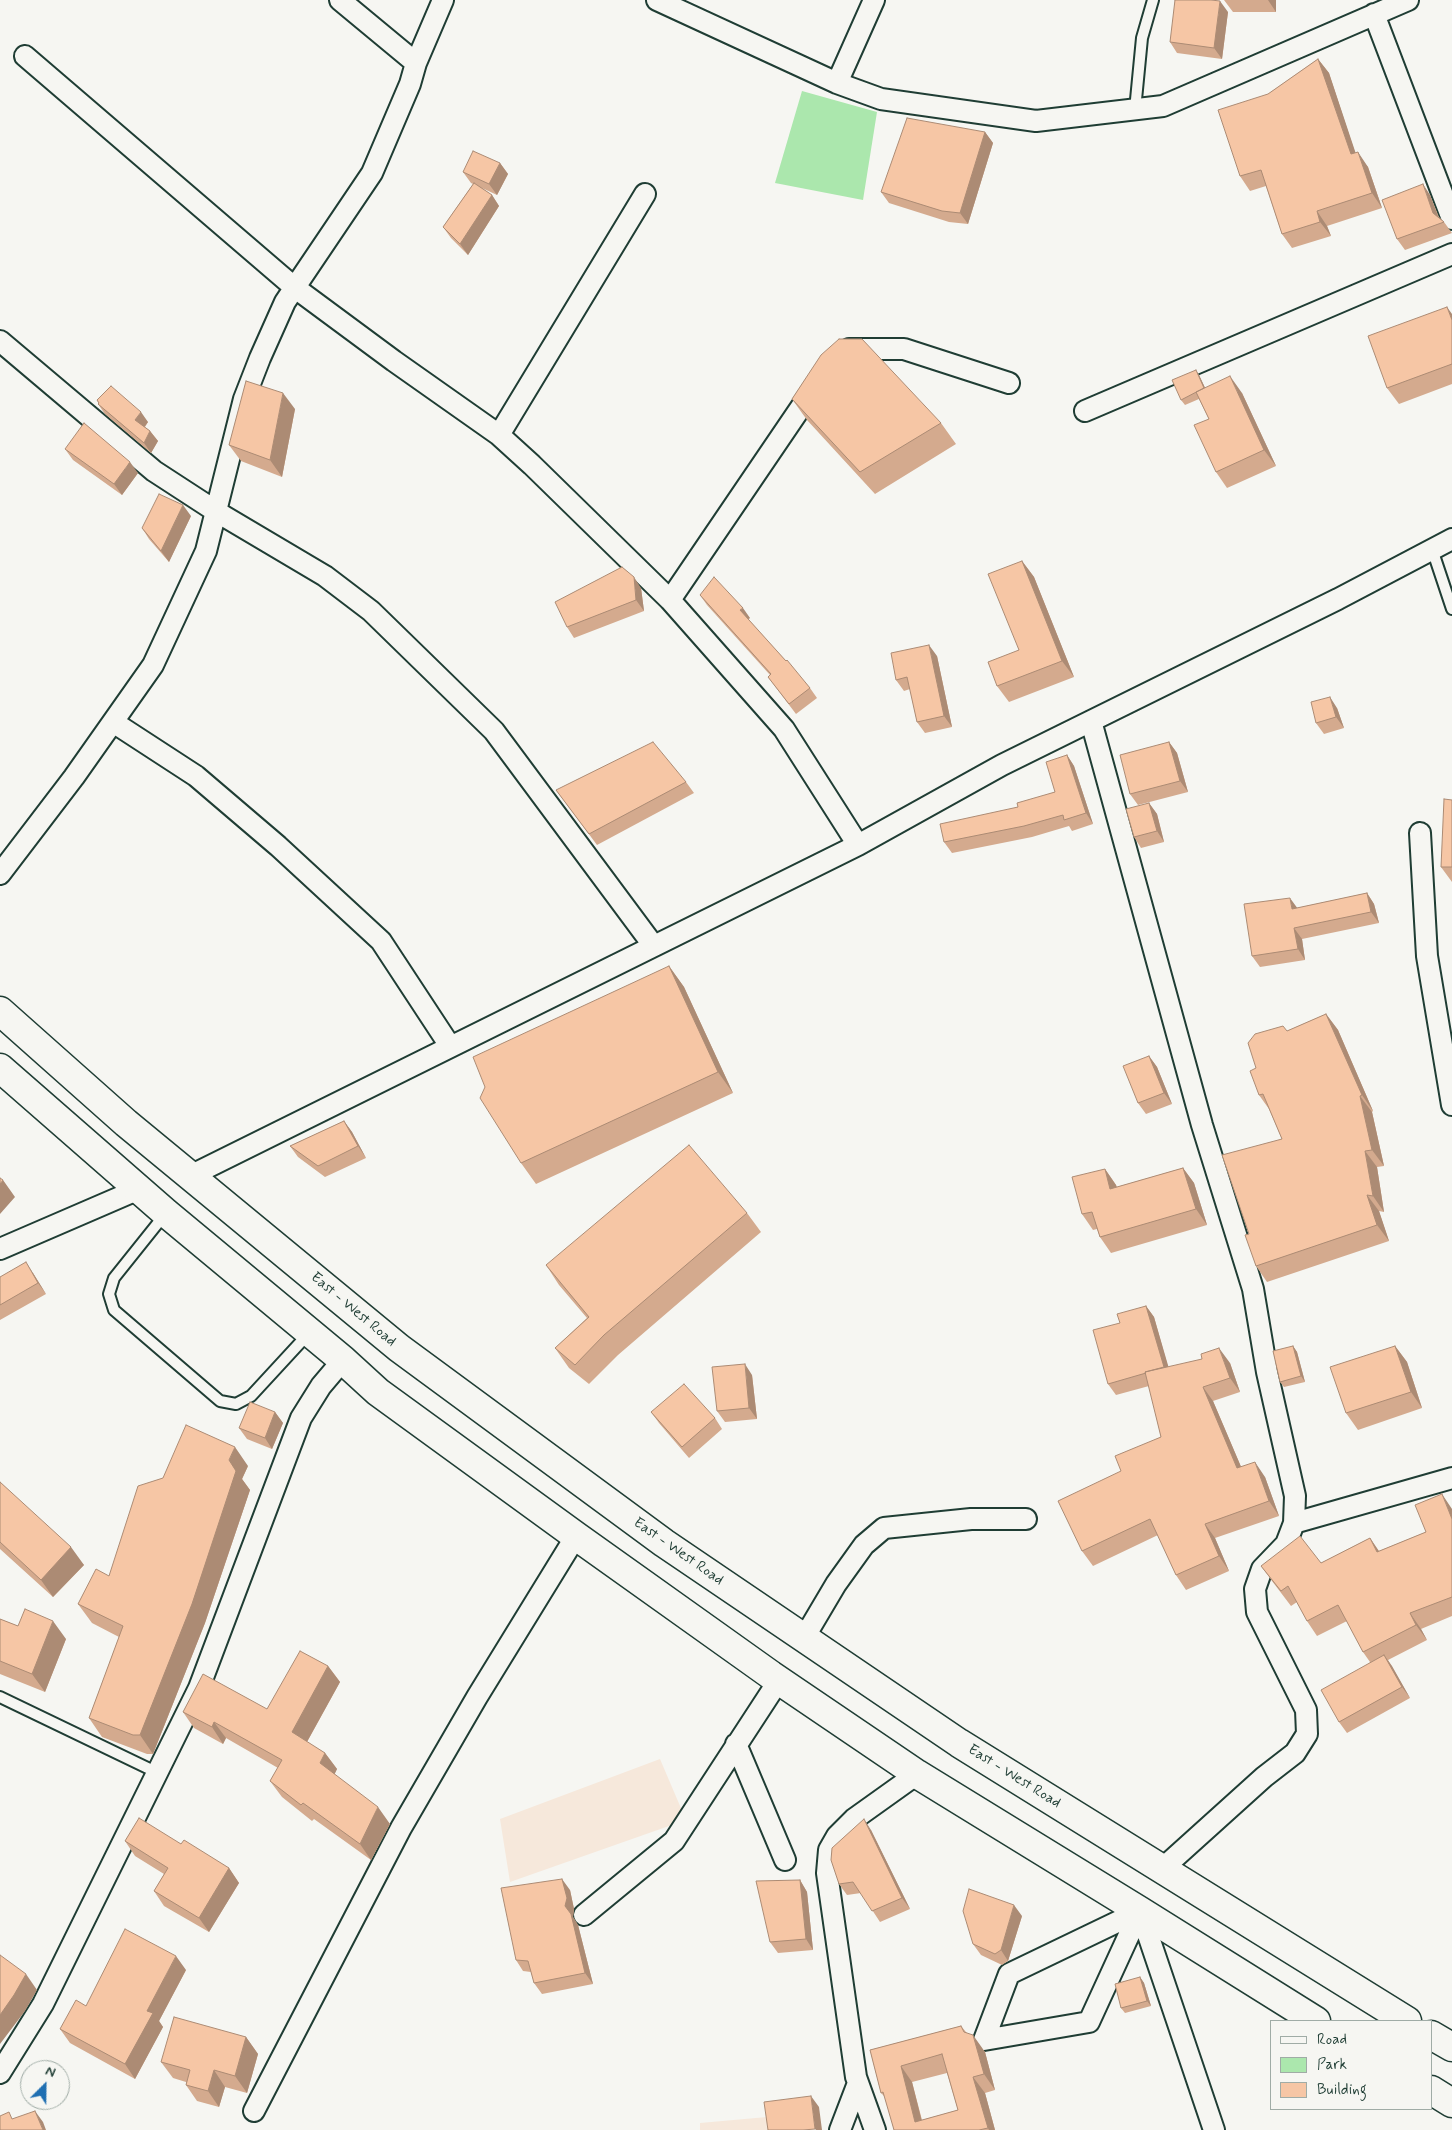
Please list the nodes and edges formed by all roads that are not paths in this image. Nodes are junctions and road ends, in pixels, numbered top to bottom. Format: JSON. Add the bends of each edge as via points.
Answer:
{"nodes":[{"id":1,"x":340,"y":0,"type":"edge"},
{"id":2,"x":443,"y":0,"type":"edge"},
{"id":3,"x":657,"y":0,"type":"edge"},
{"id":4,"x":874,"y":0,"type":"edge"},
{"id":5,"x":1152,"y":0,"type":"edge"},
{"id":6,"x":1408,"y":0,"type":"edge"},
{"id":7,"x":1383,"y":8,"type":"edge"},
{"id":8,"x":25,"y":56,"type":"dead end"},
{"id":9,"x":416,"y":63,"type":"junction"},
{"id":10,"x":837,"y":83,"type":"junction"},
{"id":11,"x":1135,"y":110,"type":"junction"},
{"id":12,"x":645,"y":194,"type":"dead end"},
{"id":13,"x":1452,"y":219,"type":"edge"},
{"id":14,"x":1452,"y":254,"type":"edge"},
{"id":15,"x":294,"y":287,"type":"junction"},
{"id":16,"x":0,"y":341,"type":"edge"},
{"id":17,"x":1009,"y":383,"type":"dead end"},
{"id":18,"x":1085,"y":411,"type":"dead end"},
{"id":19,"x":499,"y":435,"type":"junction"},
{"id":20,"x":217,"y":512,"type":"junction"},
{"id":21,"x":1452,"y":539,"type":"edge"},
{"id":22,"x":1432,"y":549,"type":"junction"},
{"id":23,"x":670,"y":600,"type":"junction"},
{"id":24,"x":1452,"y":609,"type":"edge"},
{"id":25,"x":1091,"y":720,"type":"junction"},
{"id":26,"x":113,"y":722,"type":"junction"},
{"id":27,"x":1420,"y":833,"type":"dead end"},
{"id":28,"x":858,"y":845,"type":"junction"},
{"id":29,"x":0,"y":874,"type":"edge"},
{"id":30,"x":653,"y":945,"type":"junction"},
{"id":31,"x":0,"y":1012,"type":"edge"},
{"id":32,"x":450,"y":1046,"type":"junction"},
{"id":33,"x":0,"y":1068,"type":"edge"},
{"id":34,"x":1452,"y":1105,"type":"edge"},
{"id":35,"x":190,"y":1176,"type":"junction"},
{"id":36,"x":139,"y":1189,"type":"junction"},
{"id":37,"x":166,"y":1213,"type":"junction"},
{"id":38,"x":0,"y":1249,"type":"edge"},
{"id":39,"x":310,"y":1332,"type":"junction"},
{"id":40,"x":344,"y":1360,"type":"junction"},
{"id":41,"x":1452,"y":1478,"type":"edge"},
{"id":42,"x":1026,"y":1519,"type":"dead end"},
{"id":43,"x":1294,"y":1523,"type":"junction"},
{"id":44,"x":576,"y":1536,"type":"junction"},
{"id":45,"x":804,"y":1638,"type":"junction"},
{"id":46,"x":779,"y":1680,"type":"junction"},
{"id":47,"x":0,"y":1697,"type":"edge"},
{"id":48,"x":736,"y":1744,"type":"junction"},
{"id":49,"x":158,"y":1772,"type":"junction"},
{"id":50,"x":917,"y":1774,"type":"junction"},
{"id":51,"x":785,"y":1860,"type":"dead end"},
{"id":52,"x":1162,"y":1870,"type":"junction"},
{"id":53,"x":1140,"y":1911,"type":"junction"},
{"id":54,"x":584,"y":1915,"type":"dead end"},
{"id":55,"x":1314,"y":2020,"type":"edge"},
{"id":56,"x":1405,"y":2020,"type":"edge"},
{"id":57,"x":1432,"y":2035,"type":"edge"},
{"id":58,"x":1452,"y":2047,"type":"edge"},
{"id":59,"x":0,"y":2073,"type":"edge"},
{"id":60,"x":858,"y":2083,"type":"junction"},
{"id":61,"x":1432,"y":2091,"type":"edge"},
{"id":62,"x":1452,"y":2103,"type":"edge"},
{"id":63,"x":254,"y":2111,"type":"dead end"},
{"id":64,"x":840,"y":2130,"type":"edge"},
{"id":65,"x":875,"y":2130,"type":"edge"},
{"id":66,"x":1214,"y":2130,"type":"edge"}],
"edges":[{"from":1,"to":9,"type":"street"},
{"from":2,"to":9,"type":"street"},
{"from":3,"to":10,"type":"street"},
{"from":4,"to":10,"type":"street"},
{"from":5,"to":11,"type":"lane","via":[[1142,38]]},
{"from":6,"to":7,"type":"street"},
{"from":7,"to":11,"type":"street","via":[[1314,42],[1163,106]]},
{"from":7,"to":13,"type":"street"},
{"from":8,"to":15,"type":"street"},
{"from":9,"to":15,"type":"street","via":[[372,173]]},
{"from":10,"to":11,"type":"street","via":[[881,99],[1036,121]]},
{"from":12,"to":19,"type":"street"},
{"from":14,"to":18,"type":"street"},
{"from":15,"to":19,"type":"street"},
{"from":15,"to":20,"type":"street","via":[[244,399]]},
{"from":16,"to":20,"type":"street","via":[[154,471]]},
{"from":17,"to":23,"type":"street","via":[[904,349],[849,349],[831,366]]},
{"from":19,"to":23,"type":"street"},
{"from":20,"to":26,"type":"street","via":[[206,551],[153,665]]},
{"from":20,"to":30,"type":"street","via":[[325,576],[371,611],[494,731]]},
{"from":21,"to":22,"type":"street"},
{"from":22,"to":24,"type":"lane"},
{"from":22,"to":25,"type":"street","via":[[1338,599]]},
{"from":23,"to":28,"type":"street","via":[[784,729]]},
{"from":25,"to":28,"type":"street"},
{"from":25,"to":43,"type":"street","via":[[1200,1115],[1253,1289],[1267,1372],[1295,1496]]},
{"from":26,"to":29,"type":"street"},
{"from":26,"to":32,"type":"street","via":[[196,776],[381,940]]},
{"from":27,"to":34,"type":"street","via":[[1427,956]]},
{"from":28,"to":30,"type":"street"},
{"from":30,"to":32,"type":"street"},
{"from":31,"to":35,"type":"main road","name":"East - West Road"},
{"from":32,"to":35,"type":"street"},
{"from":33,"to":36,"type":"main road"},
{"from":35,"to":45,"type":"main road","name":"East - West Road","via":[[399,1348],[664,1543]]},
{"from":36,"to":37,"type":"main road"},
{"from":36,"to":38,"type":"street"},
{"from":37,"to":39,"type":"main road"},
{"from":37,"to":39,"type":"lane","via":[[114,1278],[109,1294],[114,1310],[220,1401],[236,1404],[251,1396]]},
{"from":39,"to":40,"type":"main road"},
{"from":40,"to":44,"type":"main road","via":[[378,1392]]},
{"from":40,"to":49,"type":"street","via":[[301,1418],[199,1688]]},
{"from":41,"to":43,"type":"street"},
{"from":42,"to":45,"type":"street","via":[[971,1519],[884,1528],[864,1545]]},
{"from":43,"to":52,"type":"street","via":[[1286,1544],[1262,1568],[1255,1589],[1257,1612],[1306,1710],[1307,1734],[1295,1753]]},
{"from":44,"to":46,"type":"main road"},
{"from":44,"to":63,"type":"street","via":[[401,1828]]},
{"from":45,"to":52,"type":"main road","name":"East - West Road","via":[[959,1743]]},
{"from":46,"to":48,"type":"street"},
{"from":46,"to":50,"type":"main road"},
{"from":47,"to":49,"type":"lane"},
{"from":48,"to":51,"type":"street"},
{"from":48,"to":54,"type":"street","via":[[674,1841]]},
{"from":49,"to":59,"type":"street","via":[[44,2004]]},
{"from":50,"to":53,"type":"main road"},
{"from":50,"to":60,"type":"street","via":[[854,1819],[837,1836],[829,1850],[827,1873]]},
{"from":52,"to":56,"type":"main road","name":"East - West Road"},
{"from":53,"to":53,"type":"street","via":[[1009,1974],[984,2040],[1089,2022]]},
{"from":53,"to":55,"type":"main road"},
{"from":53,"to":66,"type":"street"},
{"from":57,"to":58,"type":"main road"},
{"from":60,"to":64,"type":"street"},
{"from":60,"to":65,"type":"street"},
{"from":61,"to":62,"type":"main road"}]}
